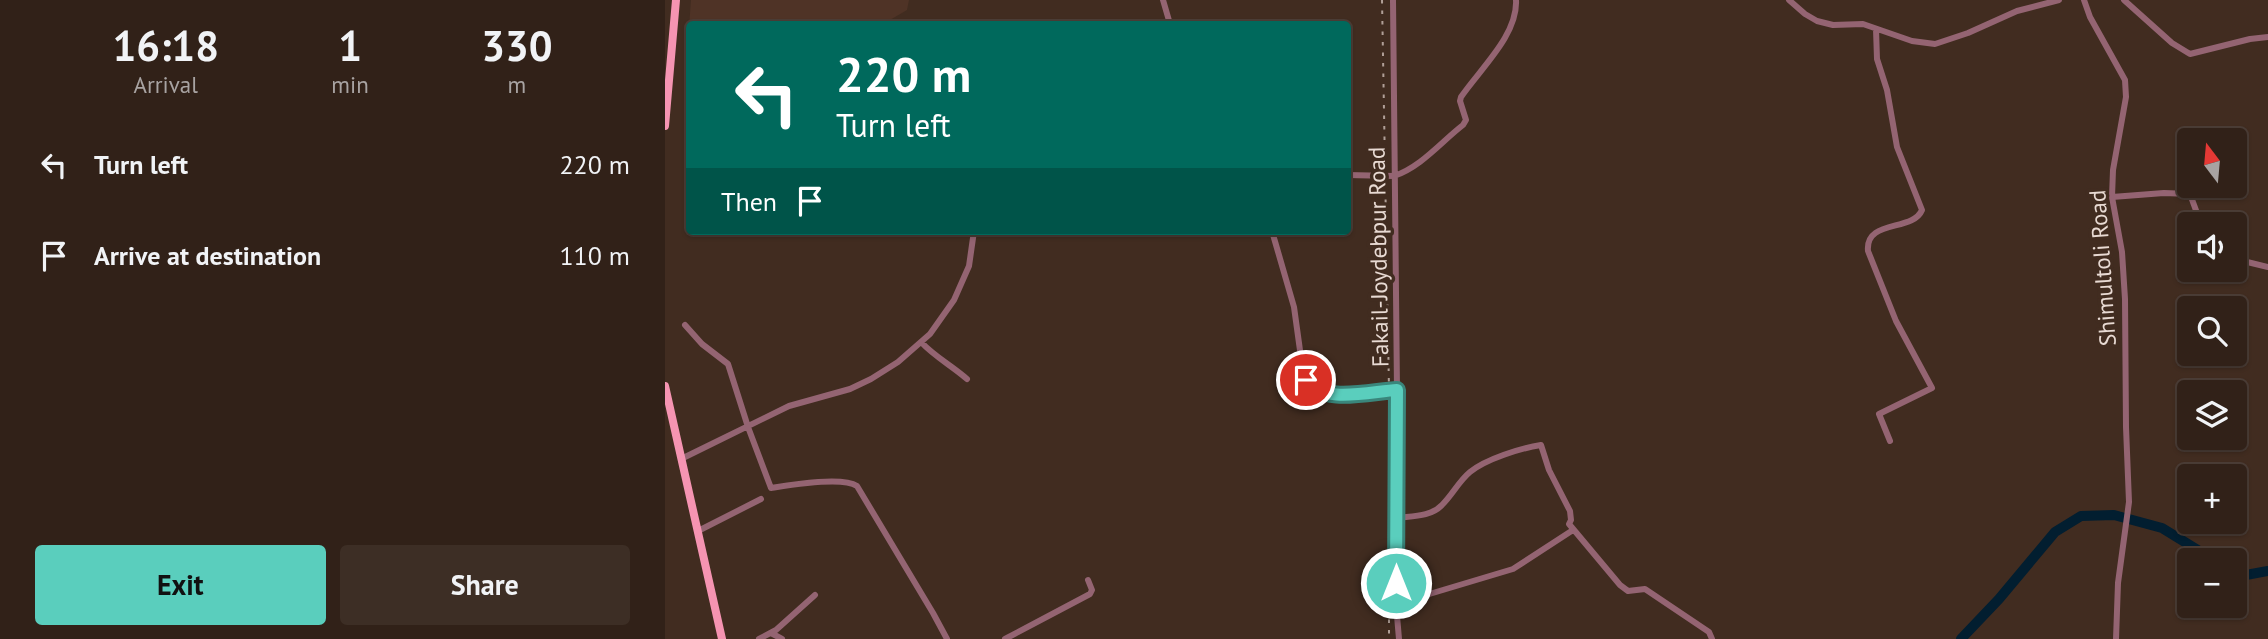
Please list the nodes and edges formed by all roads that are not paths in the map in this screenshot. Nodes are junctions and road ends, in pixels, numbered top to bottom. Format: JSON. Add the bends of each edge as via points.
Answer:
{"nodes":[{"id":1,"x":676,"y":0,"type":"edge"},
{"id":2,"x":1163,"y":0,"type":"edge"},
{"id":3,"x":1393,"y":0,"type":"edge"},
{"id":4,"x":1516,"y":0,"type":"edge"},
{"id":5,"x":1789,"y":0,"type":"edge"},
{"id":6,"x":2059,"y":0,"type":"edge"},
{"id":7,"x":2084,"y":0,"type":"edge"},
{"id":8,"x":2124,"y":0,"type":"edge"},
{"id":9,"x":1169,"y":21,"type":"edge"},
{"id":10,"x":1877,"y":29,"type":"junction"},
{"id":11,"x":2268,"y":37,"type":"edge"},
{"id":12,"x":668,"y":47,"type":"edge"},
{"id":13,"x":665,"y":126,"type":"edge"},
{"id":14,"x":1351,"y":175,"type":"edge"},
{"id":15,"x":1394,"y":176,"type":"junction"},
{"id":16,"x":2112,"y":197,"type":"junction"},
{"id":17,"x":2197,"y":212,"type":"edge"},
{"id":18,"x":973,"y":235,"type":"edge"},
{"id":19,"x":1273,"y":235,"type":"edge"},
{"id":20,"x":2247,"y":262,"type":"edge"},
{"id":21,"x":2268,"y":267,"type":"edge"},
{"id":22,"x":685,"y":324,"type":"dead end"},
{"id":23,"x":921,"y":342,"type":"junction"},
{"id":24,"x":967,"y":379,"type":"dead end"},
{"id":25,"x":665,"y":389,"type":"edge"},
{"id":26,"x":1397,"y":390,"type":"junction"},
{"id":27,"x":748,"y":427,"type":"junction"},
{"id":28,"x":1890,"y":441,"type":"dead end"},
{"id":29,"x":681,"y":459,"type":"junction"},
{"id":30,"x":761,"y":499,"type":"dead end"},
{"id":31,"x":1397,"y":518,"type":"junction"},
{"id":32,"x":1573,"y":530,"type":"junction"},
{"id":33,"x":698,"y":531,"type":"junction"},
{"id":34,"x":1089,"y":580,"type":"dead end"},
{"id":35,"x":815,"y":595,"type":"dead end"},
{"id":36,"x":1396,"y":604,"type":"junction"},
{"id":37,"x":771,"y":633,"type":"junction"},
{"id":38,"x":722,"y":639,"type":"edge"},
{"id":39,"x":759,"y":639,"type":"edge"},
{"id":40,"x":782,"y":639,"type":"edge"},
{"id":41,"x":947,"y":639,"type":"edge"},
{"id":42,"x":1005,"y":639,"type":"edge"},
{"id":43,"x":1399,"y":639,"type":"edge"},
{"id":44,"x":1712,"y":639,"type":"edge"},
{"id":45,"x":2116,"y":639,"type":"edge"}],
"edges":[{"from":1,"to":12,"type":"main road"},
{"from":2,"to":9,"type":"street"},
{"from":3,"to":15,"type":"street","name":"Fakail-Joydebpur Road"},
{"from":4,"to":15,"type":"street","via":[[1514,20],[1504,38],[1461,97],[1463,125],[1414,167]]},
{"from":5,"to":10,"type":"street","via":[[1817,21]]},
{"from":6,"to":10,"type":"street","via":[[2017,11],[1935,44]]},
{"from":7,"to":16,"type":"street","name":"Shimultoli Road","via":[[2125,80]]},
{"from":8,"to":11,"type":"street","via":[[2190,54]]},
{"from":10,"to":28,"type":"street","via":[[1877,58],[1897,147],[1922,209],[1915,219],[1871,236],[1868,251],[1896,321],[1932,388],[1879,414]]},
{"from":12,"to":13,"type":"main road"},
{"from":14,"to":15,"type":"street"},
{"from":15,"to":26,"type":"street","name":"Fakail-Joydebpur Road"},
{"from":16,"to":17,"type":"street","via":[[2190,194]]},
{"from":16,"to":45,"type":"street","name":"Shimultoli Road","via":[[2125,299],[2129,502]]},
{"from":18,"to":23,"type":"street","via":[[969,266],[954,300]]},
{"from":19,"to":26,"type":"street","via":[[1309,384],[1321,392],[1342,395]]},
{"from":20,"to":21,"type":"street"},
{"from":22,"to":27,"type":"street","via":[[727,364]]},
{"from":23,"to":24,"type":"street"},
{"from":23,"to":27,"type":"street","via":[[871,379],[789,406]]},
{"from":25,"to":29,"type":"main road"},
{"from":26,"to":31,"type":"street","name":"Fakail-Joydebpur Road"},
{"from":27,"to":29,"type":"street"},
{"from":27,"to":41,"type":"street","via":[[771,488],[845,482],[857,486]]},
{"from":29,"to":33,"type":"main road"},
{"from":30,"to":33,"type":"street"},
{"from":31,"to":32,"type":"street","via":[[1436,510],[1458,483],[1482,464],[1538,444],[1543,446],[1549,470],[1570,511]]},
{"from":31,"to":36,"type":"street","name":"Fakail-Joydebpur Road"},
{"from":32,"to":36,"type":"street","via":[[1513,569]]},
{"from":32,"to":44,"type":"street","via":[[1620,585],[1628,591],[1645,589],[1709,632]]},
{"from":33,"to":38,"type":"main road"},
{"from":34,"to":42,"type":"street","via":[[1090,594]]},
{"from":35,"to":37,"type":"street"},
{"from":36,"to":43,"type":"street","name":"Fakail-Joydebpur Road"},
{"from":37,"to":39,"type":"street"},
{"from":37,"to":40,"type":"street"}]}
